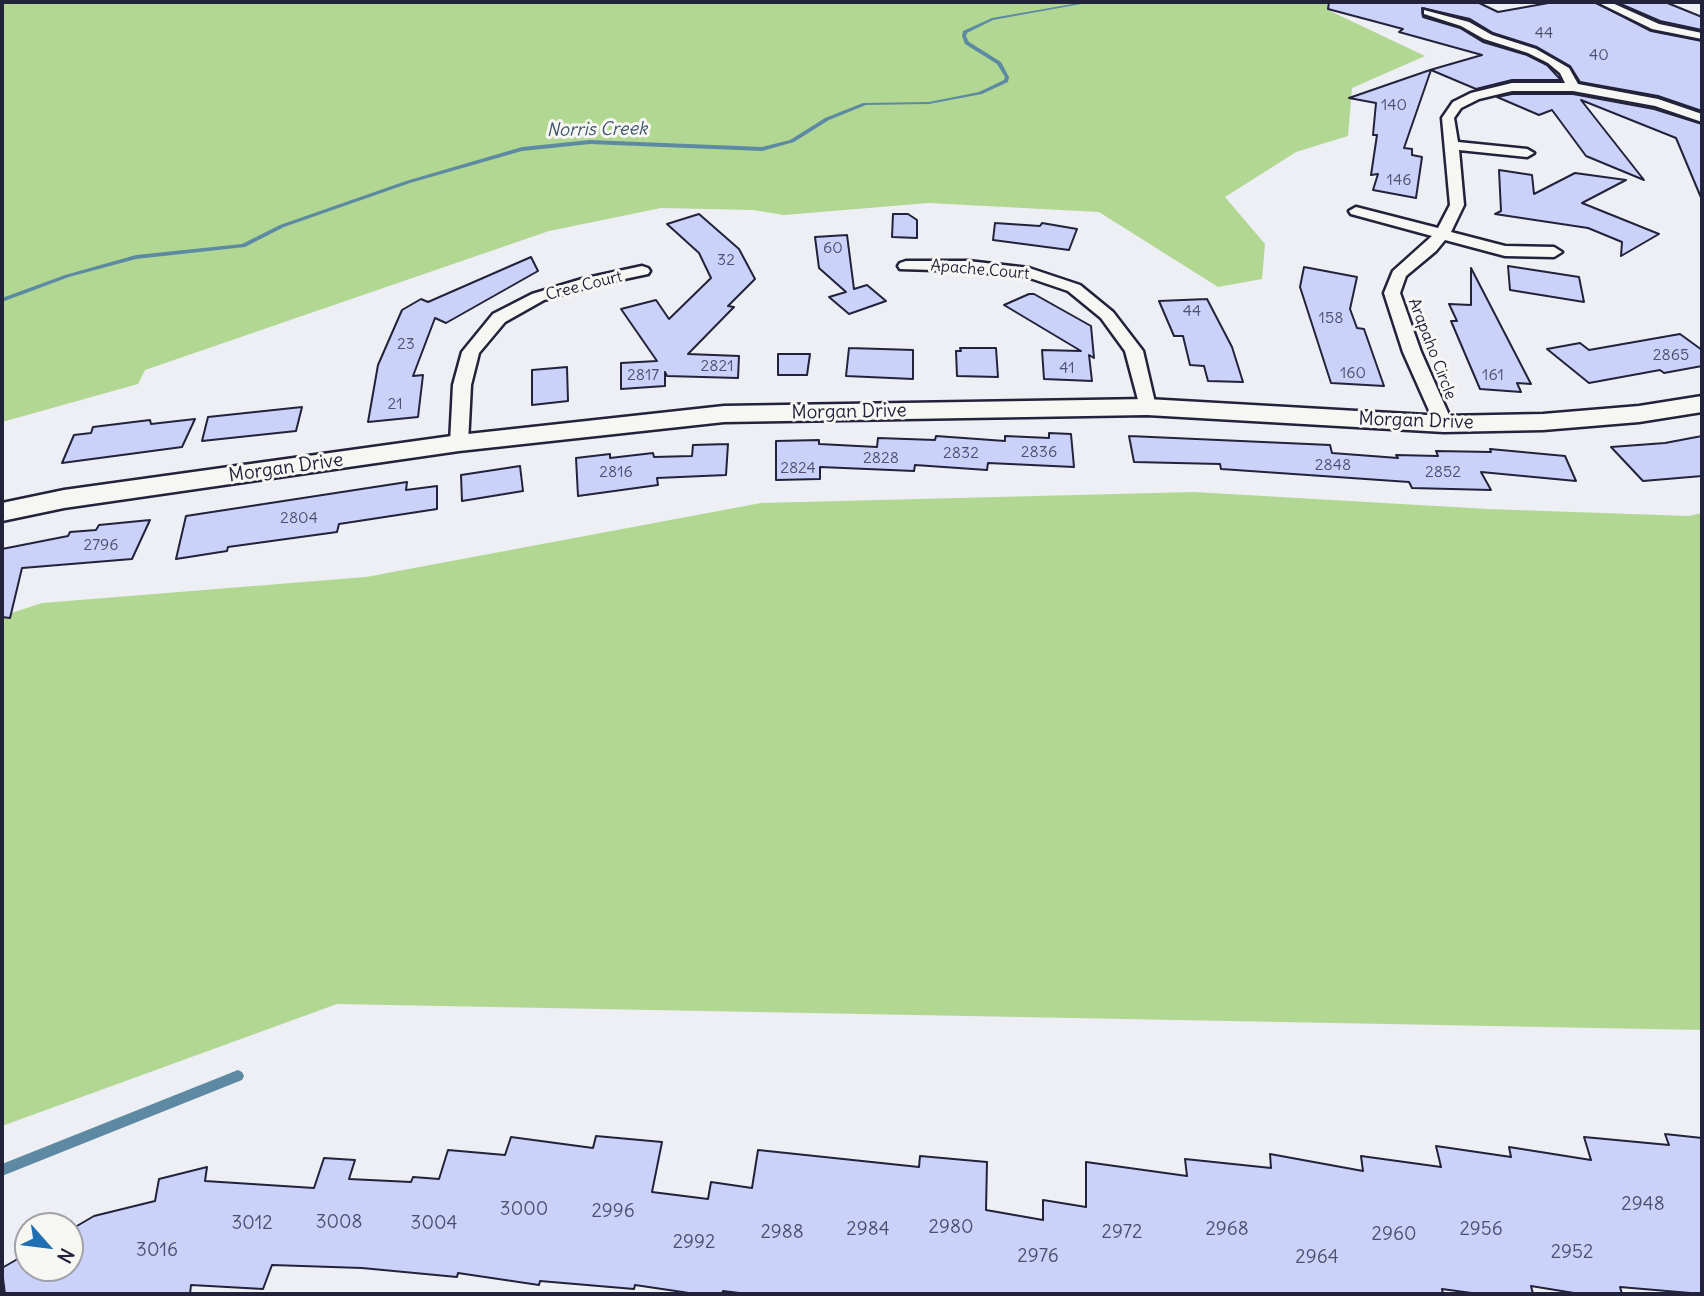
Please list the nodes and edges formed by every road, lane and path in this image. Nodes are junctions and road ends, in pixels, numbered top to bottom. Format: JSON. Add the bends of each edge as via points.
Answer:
{"nodes":[{"id":1,"x":1602,"y":2,"type":"edge"},
{"id":2,"x":1428,"y":12,"type":"dead end"},
{"id":3,"x":1702,"y":36,"type":"edge"},
{"id":4,"x":1573,"y":87,"type":"junction"},
{"id":5,"x":1702,"y":118,"type":"edge"},
{"id":6,"x":1452,"y":145,"type":"junction"},
{"id":7,"x":1527,"y":153,"type":"dead end"},
{"id":8,"x":1356,"y":211,"type":"dead end"},
{"id":9,"x":1442,"y":234,"type":"junction"},
{"id":10,"x":1553,"y":252,"type":"dead end"},
{"id":11,"x":906,"y":266,"type":"dead end"},
{"id":12,"x":642,"y":271,"type":"dead end"},
{"id":13,"x":1702,"y":404,"type":"edge"},
{"id":14,"x":1147,"y":407,"type":"junction"},
{"id":15,"x":1444,"y":424,"type":"junction"},
{"id":16,"x":459,"y":443,"type":"junction"},
{"id":17,"x":2,"y":512,"type":"edge"}],
"edges":[{"from":1,"to":3,"type":"street","via":[[1656,27]]},
{"from":2,"to":4,"type":"street","via":[[1552,61]]},
{"from":4,"to":5,"type":"street","name":"Arapaho Circle","via":[[1658,103]]},
{"from":4,"to":6,"type":"street","name":"Arapaho Circle","via":[[1512,87],[1475,96],[1457,105],[1448,118]]},
{"from":6,"to":7,"type":"street"},
{"from":6,"to":9,"type":"street","name":"Arapaho Circle","via":[[1457,205]]},
{"from":8,"to":9,"type":"street"},
{"from":9,"to":10,"type":"street","via":[[1505,251]]},
{"from":9,"to":15,"type":"street","name":"Arapaho Circle","via":[[1399,274],[1392,293]]},
{"from":11,"to":14,"type":"street","name":"Apache Court","via":[[1029,272],[1074,288],[1107,315],[1134,351]]},
{"from":12,"to":16,"type":"street","name":"Cree Court","via":[[538,298],[499,318],[471,352],[462,385]]},
{"from":13,"to":15,"type":"street","name":"Morgan Drive","via":[[1543,422]]},
{"from":14,"to":15,"type":"street","name":"Morgan Drive"},
{"from":14,"to":16,"type":"street","name":"Morgan Drive","via":[[723,414]]},
{"from":16,"to":17,"type":"street","name":"Morgan Drive","via":[[64,499]]}]}
